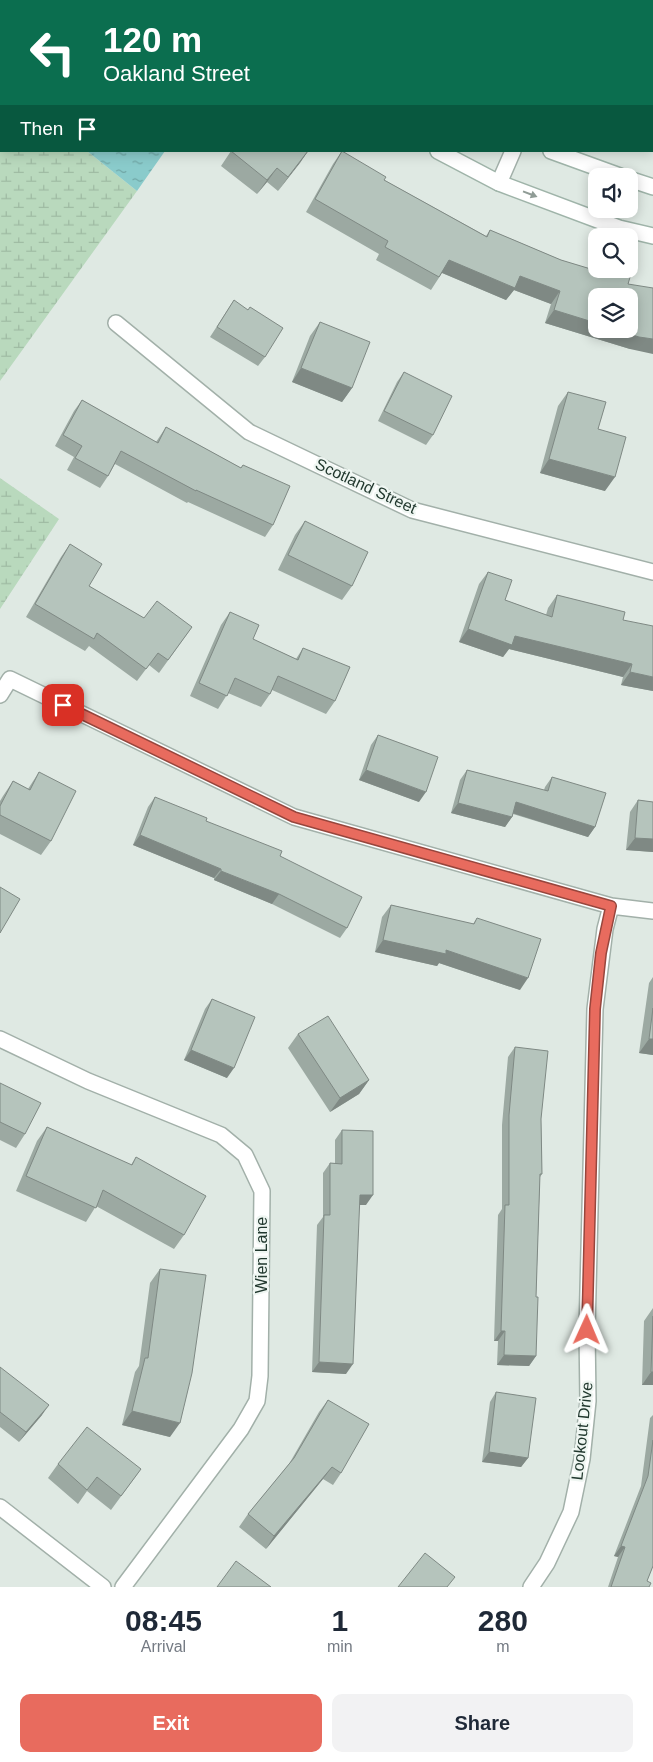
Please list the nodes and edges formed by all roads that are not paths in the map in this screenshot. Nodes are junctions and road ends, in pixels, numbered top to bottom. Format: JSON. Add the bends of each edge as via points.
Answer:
{"nodes":[{"id":1,"x":440,"y":152,"type":"edge"},
{"id":2,"x":513,"y":152,"type":"edge"},
{"id":3,"x":554,"y":152,"type":"edge"},
{"id":4,"x":598,"y":168,"type":"edge"},
{"id":5,"x":638,"y":182,"type":"edge"},
{"id":6,"x":500,"y":183,"type":"junction"},
{"id":7,"x":653,"y":187,"type":"edge"},
{"id":8,"x":653,"y":236,"type":"edge"},
{"id":9,"x":116,"y":323,"type":"dead end"},
{"id":10,"x":653,"y":572,"type":"edge"},
{"id":11,"x":0,"y":695,"type":"edge"},
{"id":12,"x":611,"y":906,"type":"junction"},
{"id":13,"x":653,"y":911,"type":"edge"},
{"id":14,"x":0,"y":1039,"type":"edge"},
{"id":15,"x":0,"y":1507,"type":"edge"},
{"id":16,"x":103,"y":1587,"type":"edge"},
{"id":17,"x":123,"y":1587,"type":"edge"},
{"id":18,"x":531,"y":1587,"type":"edge"}],
"edges":[{"from":1,"to":6,"type":"street"},
{"from":2,"to":6,"type":"street"},
{"from":3,"to":4,"type":"street"},
{"from":5,"to":7,"type":"street"},
{"from":6,"to":8,"type":"street","one_way":true,"via":[[619,228]]},
{"from":9,"to":10,"type":"street","name":"Scotland Street","via":[[249,432],[412,510]]},
{"from":11,"to":12,"type":"street","via":[[10,679],[294,817]]},
{"from":12,"to":13,"type":"street"},
{"from":12,"to":18,"type":"street","name":"Lookout Drive","via":[[601,953],[595,1009],[588,1401],[582,1459],[571,1512]]},
{"from":14,"to":17,"type":"street","name":"Wien Lane","via":[[88,1081],[221,1136],[245,1155],[262,1191],[257,1401],[242,1429]]},
{"from":15,"to":16,"type":"street"}]}
